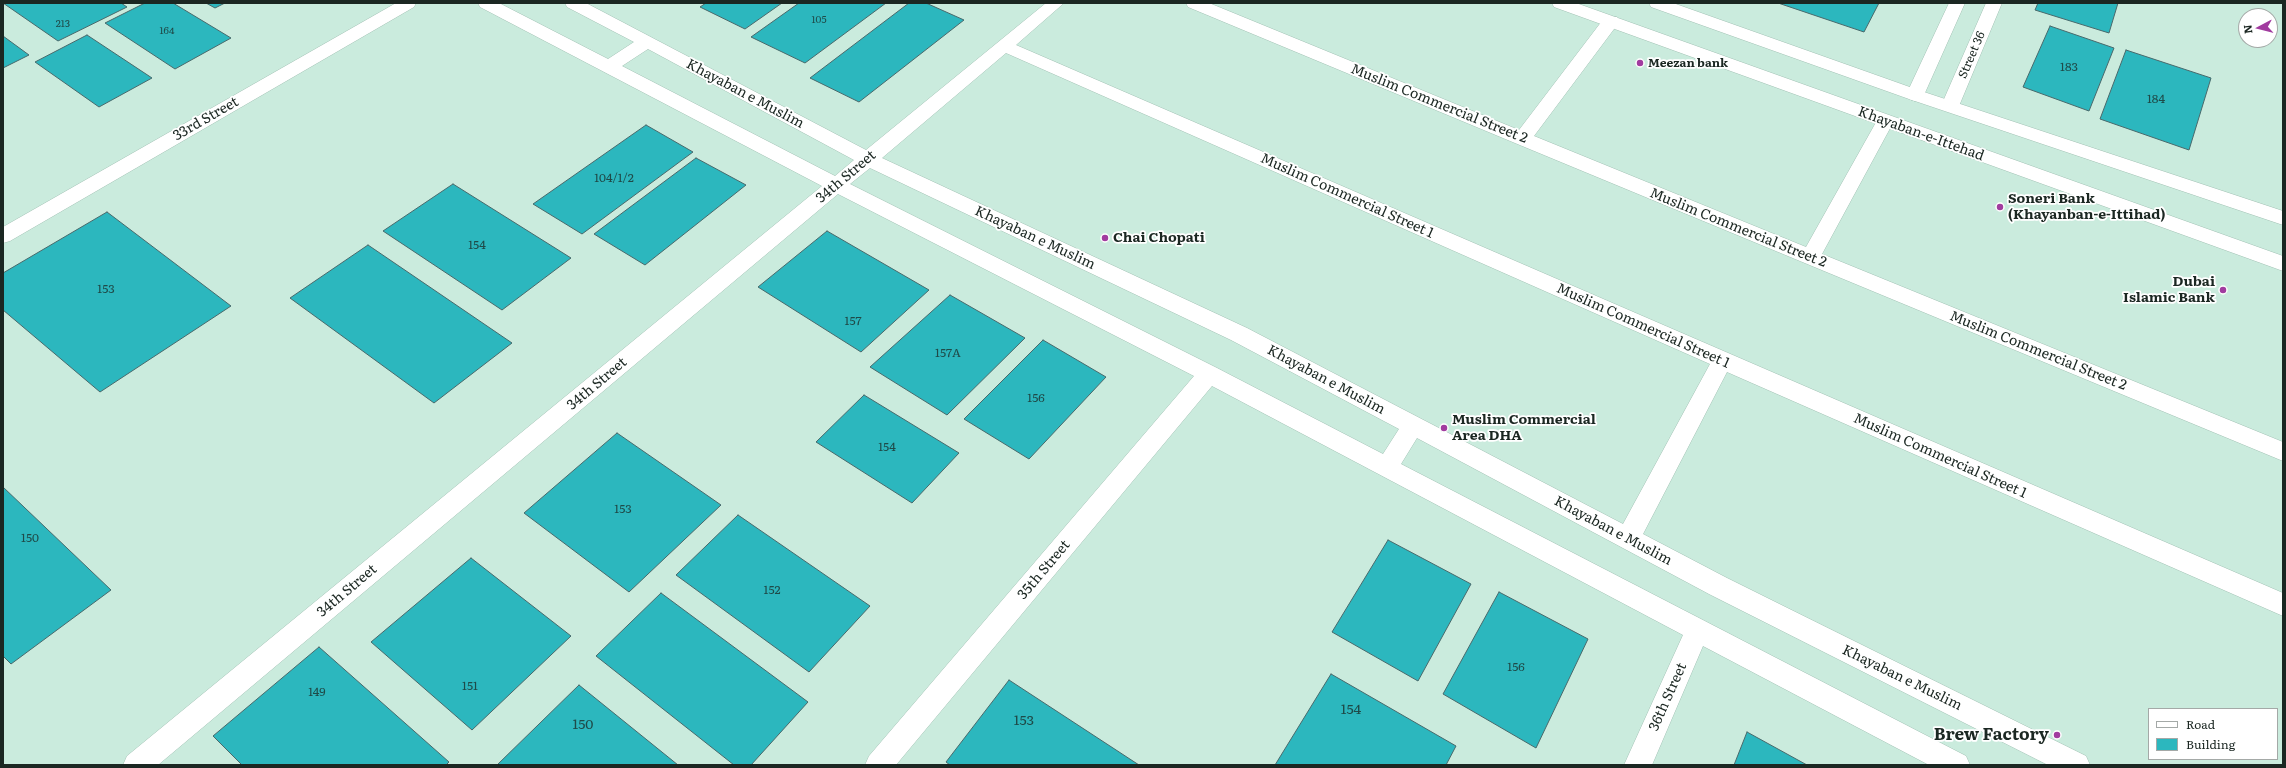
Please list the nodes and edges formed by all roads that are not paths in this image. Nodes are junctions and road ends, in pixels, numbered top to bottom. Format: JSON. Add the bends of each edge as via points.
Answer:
{"nodes":[{"id":1,"x":408,"y":3,"type":"edge"},
{"id":2,"x":486,"y":3,"type":"edge"},
{"id":3,"x":573,"y":3,"type":"edge"},
{"id":4,"x":1056,"y":3,"type":"edge"},
{"id":5,"x":1194,"y":3,"type":"edge"},
{"id":6,"x":1560,"y":3,"type":"edge"},
{"id":7,"x":1657,"y":3,"type":"edge"},
{"id":8,"x":1956,"y":3,"type":"edge"},
{"id":9,"x":1994,"y":3,"type":"edge"},
{"id":10,"x":1611,"y":22,"type":"junction"},
{"id":11,"x":647,"y":42,"type":"junction"},
{"id":12,"x":1004,"y":46,"type":"junction"},
{"id":13,"x":609,"y":67,"type":"junction"},
{"id":14,"x":1915,"y":95,"type":"junction"},
{"id":15,"x":1950,"y":106,"type":"junction"},
{"id":16,"x":1885,"y":121,"type":"junction"},
{"id":17,"x":1522,"y":139,"type":"junction"},
{"id":18,"x":868,"y":159,"type":"junction"},
{"id":19,"x":836,"y":185,"type":"junction"},
{"id":20,"x":2283,"y":218,"type":"edge"},
{"id":21,"x":3,"y":236,"type":"edge"},
{"id":22,"x":1810,"y":258,"type":"junction"},
{"id":23,"x":2283,"y":264,"type":"edge"},
{"id":24,"x":1722,"y":361,"type":"junction"},
{"id":25,"x":1209,"y":374,"type":"junction"},
{"id":26,"x":1413,"y":425,"type":"junction"},
{"id":27,"x":2283,"y":452,"type":"edge"},
{"id":28,"x":1388,"y":467,"type":"junction"},
{"id":29,"x":1628,"y":539,"type":"junction"},
{"id":30,"x":2283,"y":605,"type":"edge"},
{"id":31,"x":1698,"y":629,"type":"junction"},
{"id":32,"x":2067,"y":763,"type":"edge"},
{"id":33,"x":137,"y":765,"type":"edge"},
{"id":34,"x":879,"y":765,"type":"edge"},
{"id":35,"x":1638,"y":765,"type":"edge"},
{"id":36,"x":1956,"y":765,"type":"edge"}],
"edges":[{"from":1,"to":21,"type":"street","name":"33rd Street"},
{"from":2,"to":13,"type":"street"},
{"from":3,"to":11,"type":"street","name":"Khayaban e Muslim"},
{"from":4,"to":12,"type":"street","name":"34th Street"},
{"from":5,"to":17,"type":"street","name":"Muslim Commercial Street 2"},
{"from":6,"to":10,"type":"street","name":"Khayaban-e-Ittehad"},
{"from":7,"to":14,"type":"street"},
{"from":8,"to":14,"type":"street"},
{"from":9,"to":15,"type":"street","name":"Street 36"},
{"from":10,"to":16,"type":"street","name":"Khayaban-e-Ittehad"},
{"from":10,"to":17,"type":"street"},
{"from":11,"to":13,"type":"street"},
{"from":11,"to":18,"type":"street","name":"Khayaban e Muslim"},
{"from":12,"to":18,"type":"street","name":"34th Street"},
{"from":12,"to":24,"type":"street","name":"Muslim Commercial Street 1"},
{"from":13,"to":19,"type":"street"},
{"from":14,"to":15,"type":"street"},
{"from":15,"to":20,"type":"street"},
{"from":16,"to":22,"type":"street"},
{"from":16,"to":23,"type":"street","name":"Khayaban-e-Ittehad"},
{"from":17,"to":22,"type":"street","name":"Muslim Commercial Street 2"},
{"from":18,"to":19,"type":"street","name":"34th Street"},
{"from":18,"to":26,"type":"street","name":"Khayaban e Muslim","via":[[1239,334]]},
{"from":19,"to":25,"type":"street"},
{"from":19,"to":33,"type":"street","name":"34th Street"},
{"from":22,"to":27,"type":"street","name":"Muslim Commercial Street 2"},
{"from":24,"to":29,"type":"street"},
{"from":24,"to":30,"type":"street","name":"Muslim Commercial Street 1"},
{"from":25,"to":28,"type":"street"},
{"from":25,"to":34,"type":"street","name":"35th Street"},
{"from":26,"to":28,"type":"street"},
{"from":26,"to":29,"type":"street","name":"Khayaban e Muslim"},
{"from":28,"to":31,"type":"street"},
{"from":29,"to":32,"type":"street","name":"Khayaban e Muslim"},
{"from":31,"to":35,"type":"street","name":"36th Street"},
{"from":31,"to":36,"type":"street"}]}
